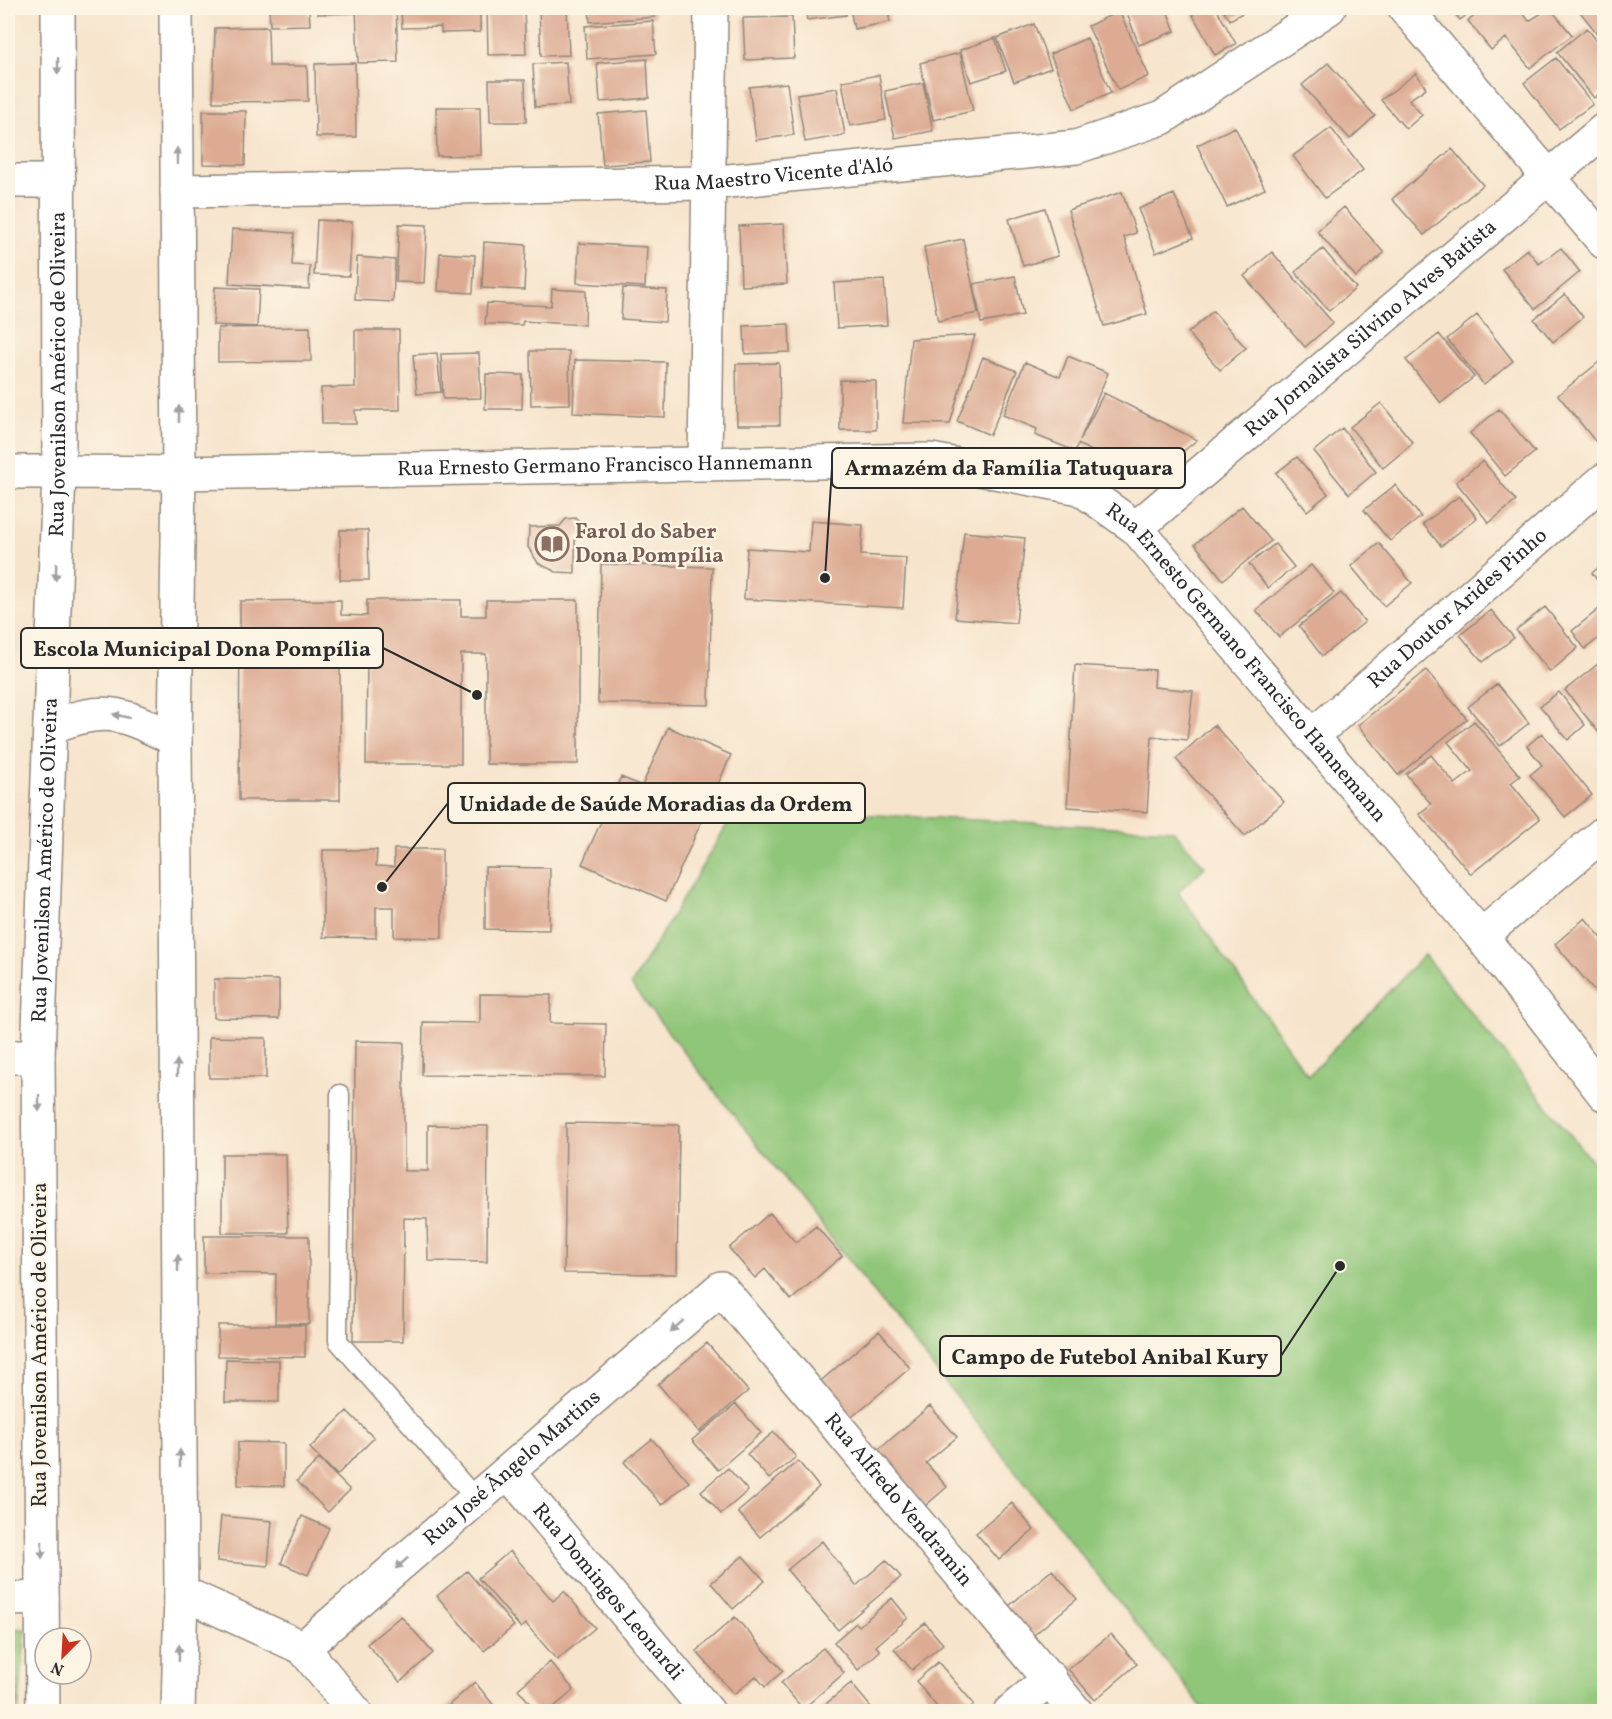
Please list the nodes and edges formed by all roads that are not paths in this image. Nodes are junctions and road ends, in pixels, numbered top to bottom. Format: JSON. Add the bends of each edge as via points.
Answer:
{"nodes":[{"id":1,"x":58,"y":8,"type":"edge"},
{"id":2,"x":176,"y":8,"type":"edge"},
{"id":3,"x":711,"y":8,"type":"edge"},
{"id":4,"x":1329,"y":8,"type":"edge"},
{"id":5,"x":1405,"y":8,"type":"edge"},
{"id":6,"x":1605,"y":130,"type":"edge"},
{"id":7,"x":1552,"y":177,"type":"junction"},
{"id":8,"x":8,"y":181,"type":"edge"},
{"id":9,"x":58,"y":181,"type":"junction"},
{"id":10,"x":708,"y":183,"type":"junction"},
{"id":11,"x":177,"y":192,"type":"junction"},
{"id":12,"x":1605,"y":242,"type":"edge"},
{"id":13,"x":705,"y":463,"type":"junction"},
{"id":14,"x":8,"y":472,"type":"edge"},
{"id":15,"x":59,"y":472,"type":"junction"},
{"id":16,"x":179,"y":473,"type":"junction"},
{"id":17,"x":1605,"y":480,"type":"edge"},
{"id":18,"x":1136,"y":528,"type":"junction"},
{"id":19,"x":50,"y":728,"type":"junction"},
{"id":20,"x":1311,"y":737,"type":"junction"},
{"id":21,"x":175,"y":739,"type":"junction"},
{"id":22,"x":1605,"y":833,"type":"edge"},
{"id":23,"x":1481,"y":936,"type":"junction"},
{"id":24,"x":23,"y":1057,"type":"edge"},
{"id":25,"x":340,"y":1094,"type":"dead end"},
{"id":26,"x":1605,"y":1094,"type":"edge"},
{"id":27,"x":721,"y":1288,"type":"joint"},
{"id":28,"x":508,"y":1472,"type":"junction"},
{"id":29,"x":476,"y":1499,"type":"junction"},
{"id":30,"x":181,"y":1592,"type":"junction"},
{"id":31,"x":42,"y":1598,"type":"junction"},
{"id":32,"x":8,"y":1599,"type":"edge"},
{"id":33,"x":303,"y":1648,"type":"junction"},
{"id":34,"x":1050,"y":1678,"type":"junction"},
{"id":35,"x":43,"y":1712,"type":"edge"},
{"id":36,"x":178,"y":1712,"type":"edge"},
{"id":37,"x":355,"y":1712,"type":"edge"},
{"id":38,"x":708,"y":1712,"type":"edge"},
{"id":39,"x":1010,"y":1712,"type":"edge"},
{"id":40,"x":1076,"y":1712,"type":"edge"}],
"edges":[{"from":1,"to":9,"type":"street","name":"Rua Jovenilson Américo de Oliveira","one_way":true},
{"from":11,"to":2,"type":"street","one_way":true},
{"from":3,"to":10,"type":"street"},
{"from":4,"to":10,"type":"street","name":"Rua Maestro Vicente d'Aló","via":[[1162,118],[1076,147]]},
{"from":5,"to":7,"type":"street"},
{"from":6,"to":7,"type":"street","name":"Rua Jornalista Silvino Alves Batista"},
{"from":7,"to":12,"type":"street"},
{"from":7,"to":18,"type":"street","name":"Rua Jornalista Silvino Alves Batista"},
{"from":8,"to":9,"type":"street"},
{"from":9,"to":15,"type":"street","name":"Rua Jovenilson Américo de Oliveira"},
{"from":10,"to":11,"type":"street","name":"Rua Maestro Vicente d'Aló"},
{"from":10,"to":13,"type":"street"},
{"from":16,"to":11,"type":"street","one_way":true},
{"from":13,"to":16,"type":"street","name":"Rua Ernesto Germano Francisco Hannemann"},
{"from":13,"to":18,"type":"street","name":"Rua Ernesto Germano Francisco Hannemann","via":[[931,460],[1080,488]]},
{"from":14,"to":15,"type":"street","name":"Rua Ernesto Germano Francisco Hannemann"},
{"from":15,"to":16,"type":"street","name":"Rua Ernesto Germano Francisco Hannemann"},
{"from":15,"to":19,"type":"street","name":"Rua Jovenilson Américo de Oliveira","one_way":true},
{"from":16,"to":21,"type":"street"},
{"from":17,"to":20,"type":"street","name":"Rua Doutor Arides Pinho"},
{"from":18,"to":20,"type":"street","name":"Rua Ernesto Germano Francisco Hannemann"},
{"from":21,"to":19,"type":"street","one_way":true,"via":[[133,719],[103,712],[79,716]]},
{"from":19,"to":24,"type":"street","name":"Rua Jovenilson Américo de Oliveira"},
{"from":20,"to":23,"type":"street","name":"Rua Ernesto Germano Francisco Hannemann"},
{"from":30,"to":21,"type":"street","one_way":true},
{"from":22,"to":23,"type":"street"},
{"from":23,"to":26,"type":"street","name":"Rua Ernesto Germano Francisco Hannemann"},
{"from":24,"to":31,"type":"street","name":"Rua Jovenilson Américo de Oliveira","one_way":true},
{"from":25,"to":29,"type":"lane","via":[[338,1341]]},
{"from":27,"to":28,"type":"street","name":"Rua José Ângelo Martins","one_way":true},
{"from":27,"to":34,"type":"street","name":"Rua Alfredo Vendramin"},
{"from":28,"to":29,"type":"street","name":"Rua José Ângelo Martins"},
{"from":28,"to":38,"type":"street","name":"Rua Domingos Leonardi"},
{"from":29,"to":33,"type":"street","name":"Rua José Ângelo Martins","one_way":true},
{"from":30,"to":33,"type":"street"},
{"from":36,"to":30,"type":"street","one_way":true},
{"from":31,"to":32,"type":"street"},
{"from":31,"to":35,"type":"street","name":"Rua Jovenilson Américo de Oliveira"},
{"from":33,"to":37,"type":"street"},
{"from":34,"to":39,"type":"street"},
{"from":34,"to":40,"type":"street","name":"Rua Alfredo Vendramin"}]}
